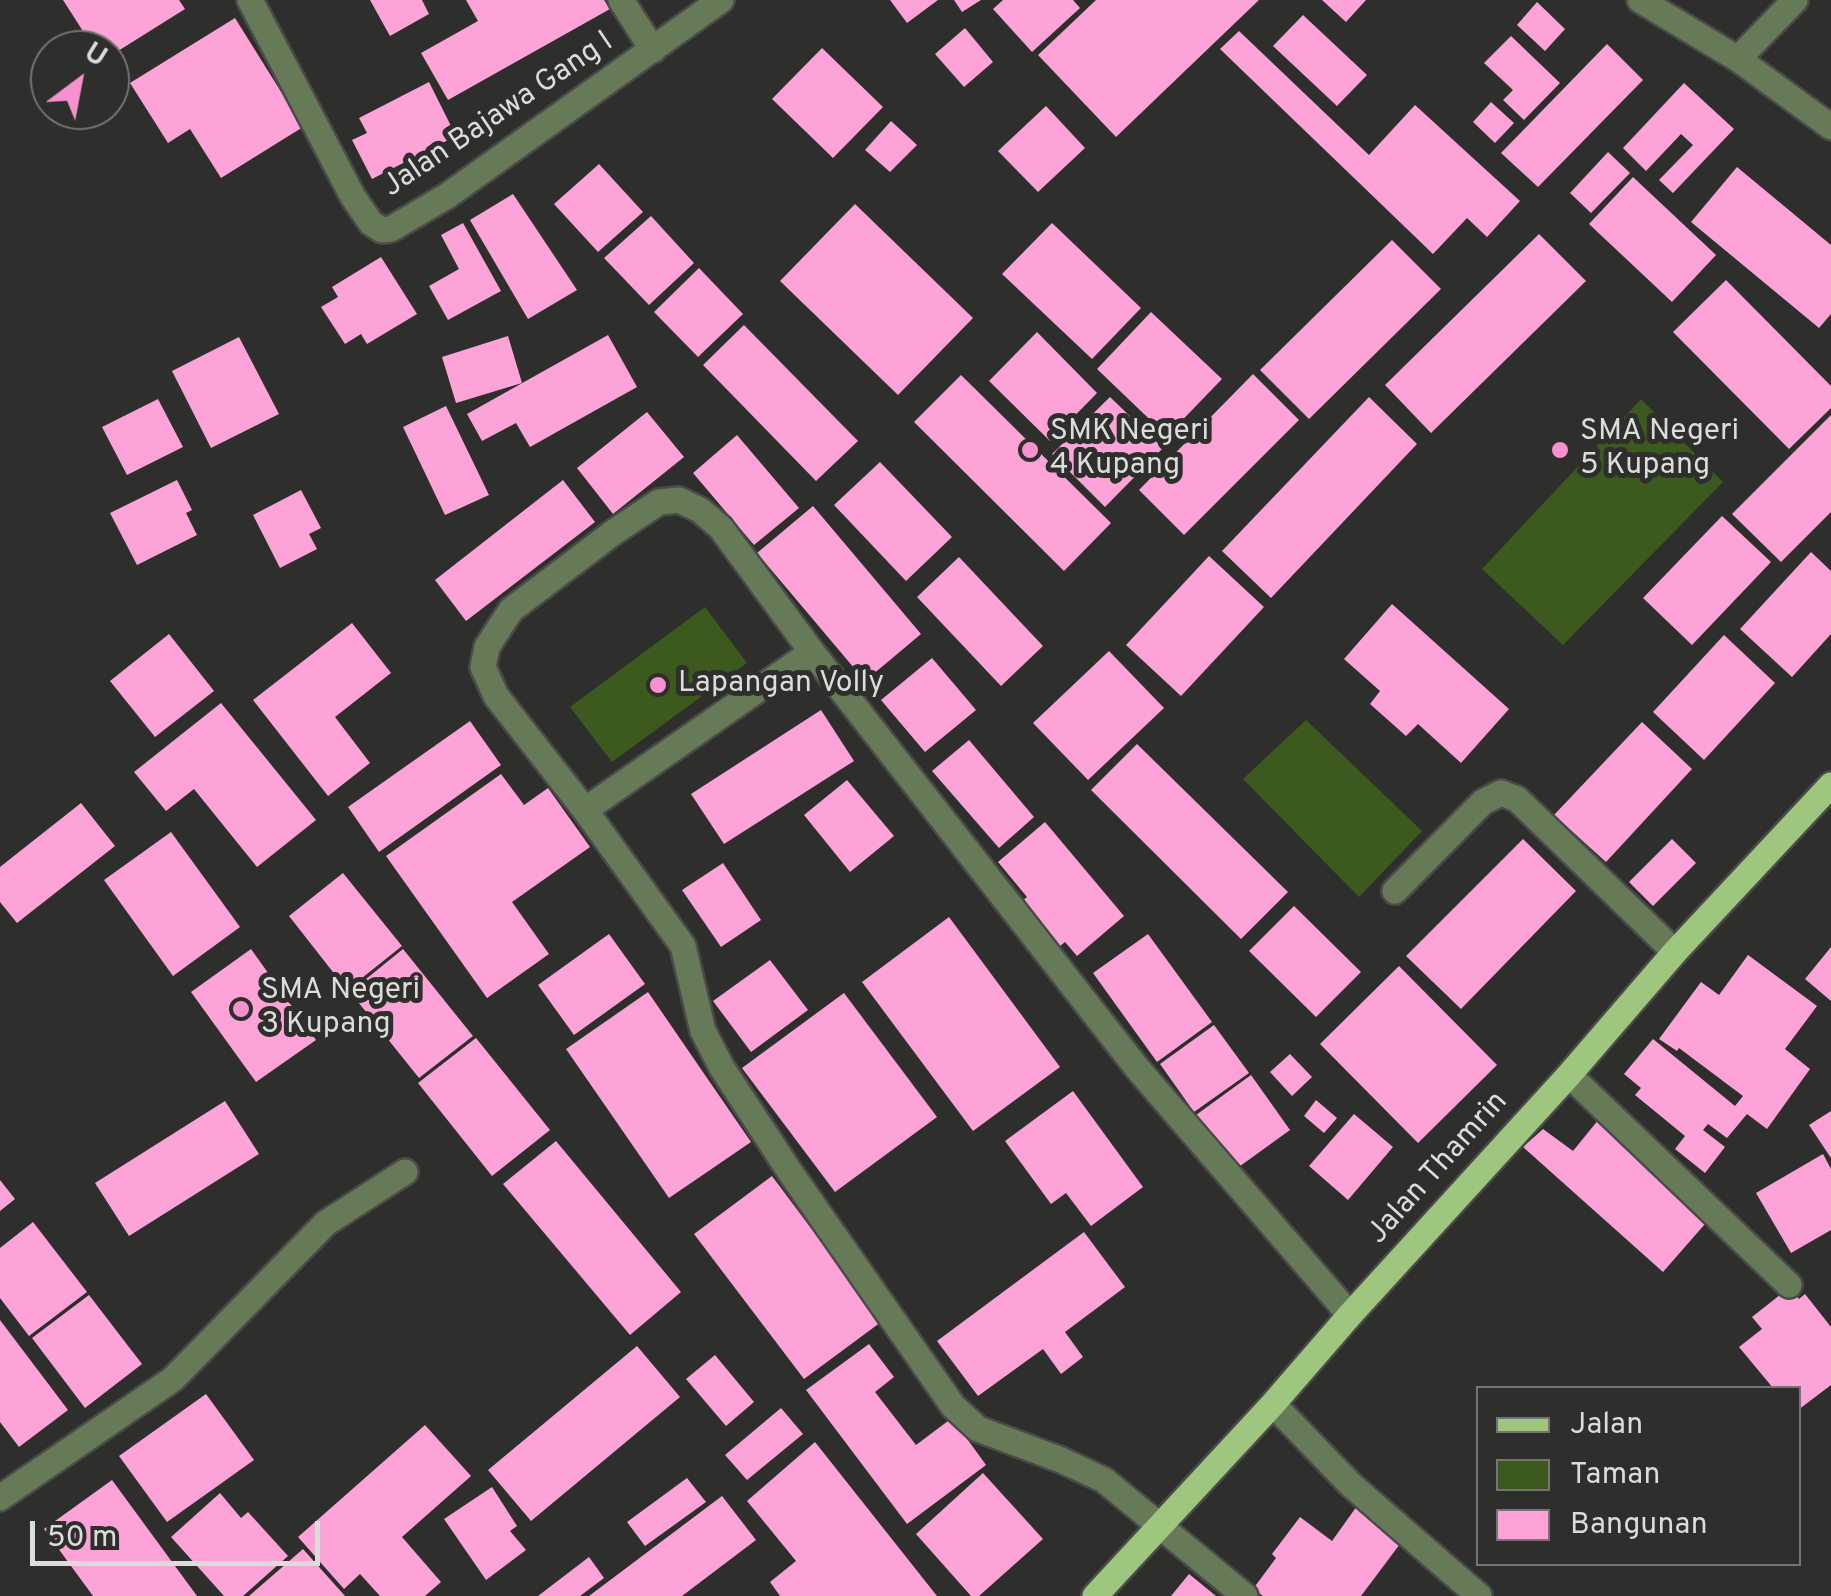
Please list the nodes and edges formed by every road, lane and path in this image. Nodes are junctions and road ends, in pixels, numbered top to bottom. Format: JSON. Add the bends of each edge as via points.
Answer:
{"nodes":[{"id":1,"x":250,"y":0,"type":"edge"},
{"id":2,"x":621,"y":0,"type":"edge"},
{"id":3,"x":722,"y":0,"type":"edge"},
{"id":4,"x":1640,"y":0,"type":"edge"},
{"id":5,"x":1795,"y":0,"type":"edge"},
{"id":6,"x":654,"y":50,"type":"junction"},
{"id":7,"x":1738,"y":59,"type":"junction"},
{"id":8,"x":1831,"y":127,"type":"edge"},
{"id":9,"x":812,"y":652,"type":"junction"},
{"id":10,"x":1831,"y":785,"type":"edge"},
{"id":11,"x":585,"y":810,"type":"junction"},
{"id":12,"x":1395,"y":891,"type":"dead end"},
{"id":13,"x":1674,"y":952,"type":"junction"},
{"id":14,"x":1569,"y":1075,"type":"junction"},
{"id":15,"x":406,"y":1172,"type":"dead end"},
{"id":16,"x":1789,"y":1285,"type":"dead end"},
{"id":17,"x":1350,"y":1315,"type":"junction"},
{"id":18,"x":1273,"y":1404,"type":"junction"},
{"id":19,"x":0,"y":1498,"type":"edge"},
{"id":20,"x":1159,"y":1528,"type":"junction"},
{"id":21,"x":1095,"y":1596,"type":"edge"},
{"id":22,"x":1245,"y":1596,"type":"edge"},
{"id":23,"x":1480,"y":1596,"type":"edge"}],
"edges":[{"from":1,"to":6,"type":"street","name":"Jalan Bajawa Gang I","via":[[353,197],[382,230],[446,196]]},
{"from":2,"to":6,"type":"street"},
{"from":3,"to":6,"type":"street","name":"Jalan Bajawa Gang I"},
{"from":4,"to":7,"type":"street"},
{"from":5,"to":7,"type":"street"},
{"from":7,"to":8,"type":"street"},
{"from":9,"to":11,"type":"street"},
{"from":9,"to":11,"type":"street","via":[[721,528],[700,510],[679,500],[659,502],[614,532],[511,610],[487,647],[483,667],[496,696]]},
{"from":9,"to":17,"type":"street","via":[[1126,1054]]},
{"from":10,"to":13,"type":"main road","name":"Jalan Thamrin"},
{"from":11,"to":20,"type":"street","via":[[683,946],[704,1030],[722,1068],[954,1406],[978,1430],[1104,1480]]},
{"from":12,"to":13,"type":"street","via":[[1483,802],[1501,793],[1517,799]]},
{"from":13,"to":14,"type":"main road","name":"Jalan Thamrin"},
{"from":14,"to":16,"type":"street"},
{"from":14,"to":17,"type":"main road","name":"Jalan Thamrin"},
{"from":15,"to":19,"type":"street","via":[[326,1223],[173,1379]]},
{"from":17,"to":18,"type":"main road","name":"Jalan Thamrin"},
{"from":18,"to":20,"type":"main road","name":"Jalan Thamrin"},
{"from":18,"to":23,"type":"street","via":[[1350,1484]]},
{"from":20,"to":21,"type":"main road","name":"Jalan Thamrin"},
{"from":20,"to":22,"type":"street"}]}
